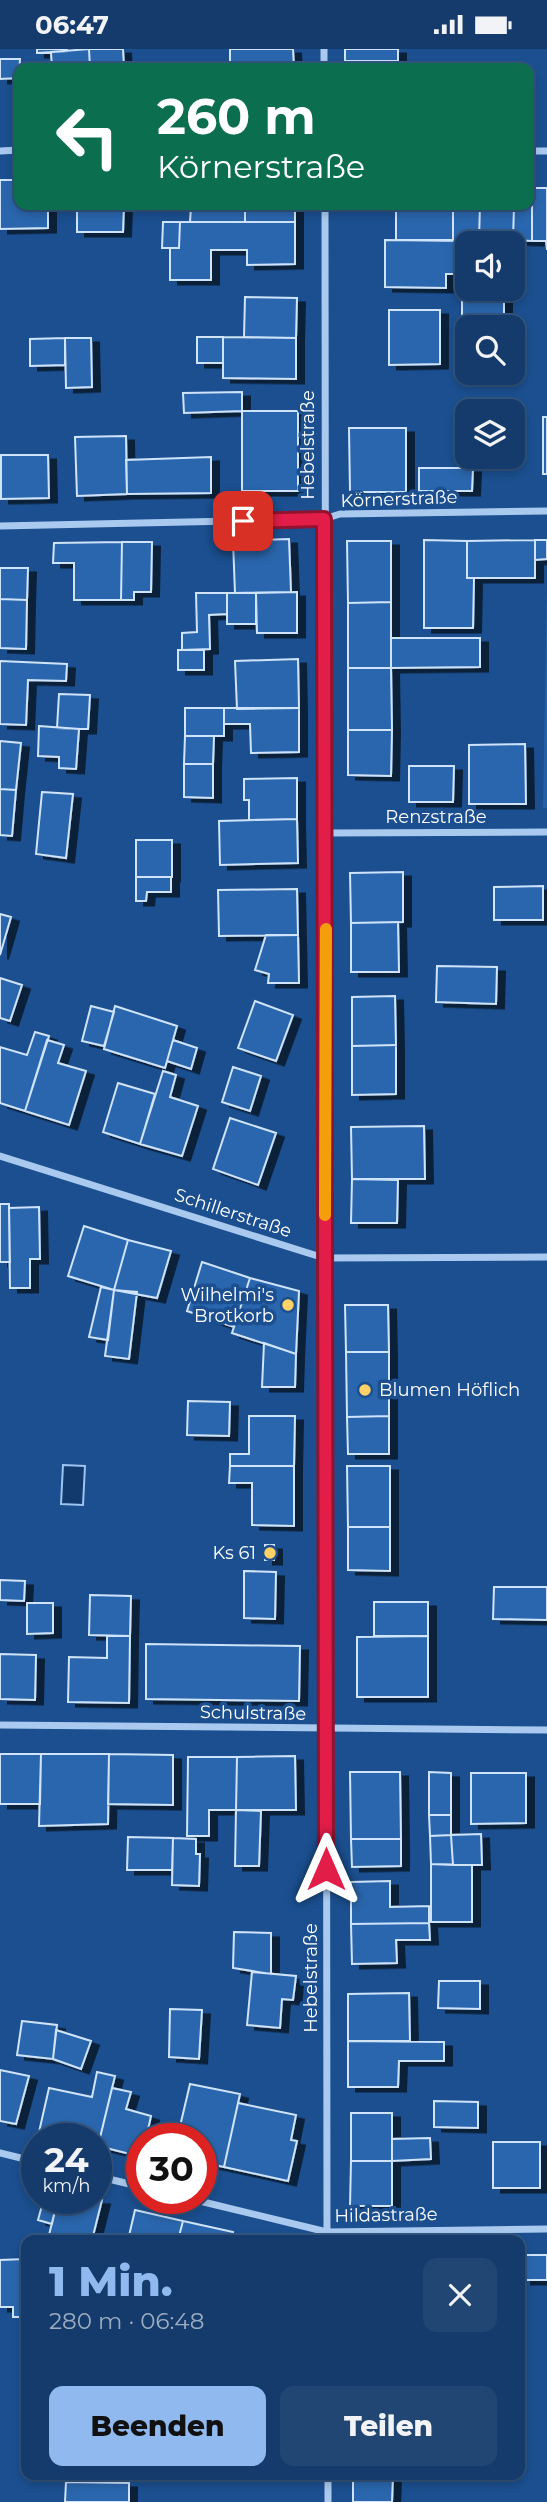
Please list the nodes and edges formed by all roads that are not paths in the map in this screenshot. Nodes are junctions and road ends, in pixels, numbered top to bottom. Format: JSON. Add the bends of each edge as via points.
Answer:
{"nodes":[{"id":1,"x":325,"y":210,"type":"edge"},
{"id":2,"x":547,"y":511,"type":"edge"},
{"id":3,"x":324,"y":519,"type":"junction"},
{"id":4,"x":0,"y":526,"type":"edge"},
{"id":5,"x":547,"y":832,"type":"edge"},
{"id":6,"x":326,"y":833,"type":"junction"},
{"id":7,"x":0,"y":1156,"type":"edge"},
{"id":8,"x":547,"y":1257,"type":"edge"},
{"id":9,"x":324,"y":1258,"type":"junction"},
{"id":10,"x":0,"y":1725,"type":"edge"},
{"id":11,"x":326,"y":1730,"type":"junction"},
{"id":12,"x":547,"y":1730,"type":"edge"},
{"id":13,"x":0,"y":2153,"type":"edge"},
{"id":14,"x":21,"y":2158,"type":"edge"},
{"id":15,"x":217,"y":2206,"type":"edge"},
{"id":16,"x":547,"y":2229,"type":"edge"},
{"id":17,"x":323,"y":2235,"type":"edge"},
{"id":18,"x":327,"y":2235,"type":"edge"},
{"id":19,"x":358,"y":2235,"type":"edge"},
{"id":20,"x":328,"y":2480,"type":"edge"},
{"id":21,"x":328,"y":2502,"type":"edge"}],
"edges":[{"from":1,"to":3,"type":"street","name":"Hebelstraße"},
{"from":2,"to":3,"type":"street","name":"Körnerstraße","via":[[340,514]]},
{"from":3,"to":4,"type":"street","name":"Körnerstraße"},
{"from":3,"to":6,"type":"street","name":"Hebelstraße"},
{"from":5,"to":6,"type":"street","name":"Renzstraße"},
{"from":6,"to":9,"type":"street","name":"Hebelstraße"},
{"from":7,"to":9,"type":"street","name":"Schillerstraße"},
{"from":8,"to":9,"type":"street","name":"Schillerstraße"},
{"from":9,"to":11,"type":"street","name":"Hebelstraße"},
{"from":10,"to":11,"type":"street","name":"Schulstraße"},
{"from":11,"to":12,"type":"street","name":"Schulstraße"},
{"from":11,"to":18,"type":"street","name":"Hebelstraße"},
{"from":13,"to":14,"type":"street"},
{"from":15,"to":17,"type":"street","name":"Hildastraße"},
{"from":16,"to":19,"type":"street","name":"Hildastraße"},
{"from":20,"to":21,"type":"street"}]}
